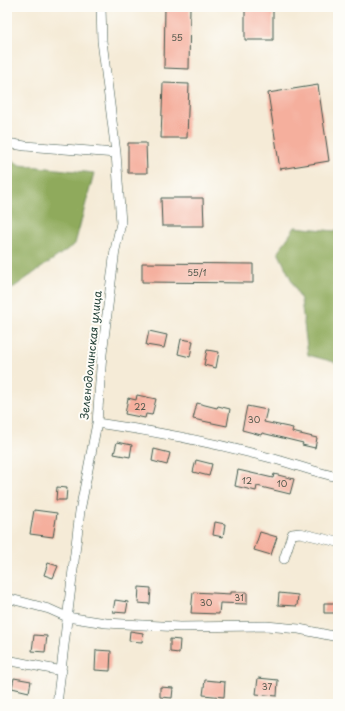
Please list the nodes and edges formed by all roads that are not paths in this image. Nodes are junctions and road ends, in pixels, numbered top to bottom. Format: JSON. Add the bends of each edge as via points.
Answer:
{"nodes":[{"id":1,"x":101,"y":7,"type":"edge"},
{"id":2,"x":7,"y":143,"type":"edge"},
{"id":3,"x":116,"y":153,"type":"junction"},
{"id":4,"x":97,"y":422,"type":"junction"},
{"id":5,"x":338,"y":477,"type":"edge"},
{"id":6,"x":338,"y":542,"type":"edge"},
{"id":7,"x":284,"y":559,"type":"dead end"},
{"id":8,"x":7,"y":598,"type":"edge"},
{"id":9,"x":67,"y":617,"type":"junction"},
{"id":10,"x":338,"y":637,"type":"edge"},
{"id":11,"x":7,"y":660,"type":"edge"},
{"id":12,"x":62,"y":671,"type":"junction"},
{"id":13,"x":58,"y":704,"type":"edge"}],
"edges":[{"from":1,"to":3,"type":"street","name":"Зеленодолинская улица","via":[[102,41]]},
{"from":2,"to":3,"type":"street"},
{"from":3,"to":4,"type":"street","name":"Зеленодолинская улица","via":[[121,223],[115,250],[102,354]]},
{"from":4,"to":5,"type":"street","via":[[157,431],[268,457]]},
{"from":4,"to":9,"type":"street","name":"Зеленодолинская улица","via":[[80,511]]},
{"from":6,"to":7,"type":"street","via":[[300,533],[292,534]]},
{"from":8,"to":9,"type":"street","via":[[49,609]]},
{"from":9,"to":10,"type":"street","via":[[106,623],[180,628],[266,626],[299,629]]},
{"from":9,"to":12,"type":"street","name":"Зеленодолинская улица"},
{"from":11,"to":12,"type":"street"},
{"from":12,"to":13,"type":"street","name":"Зеленодолинская улица"}]}
